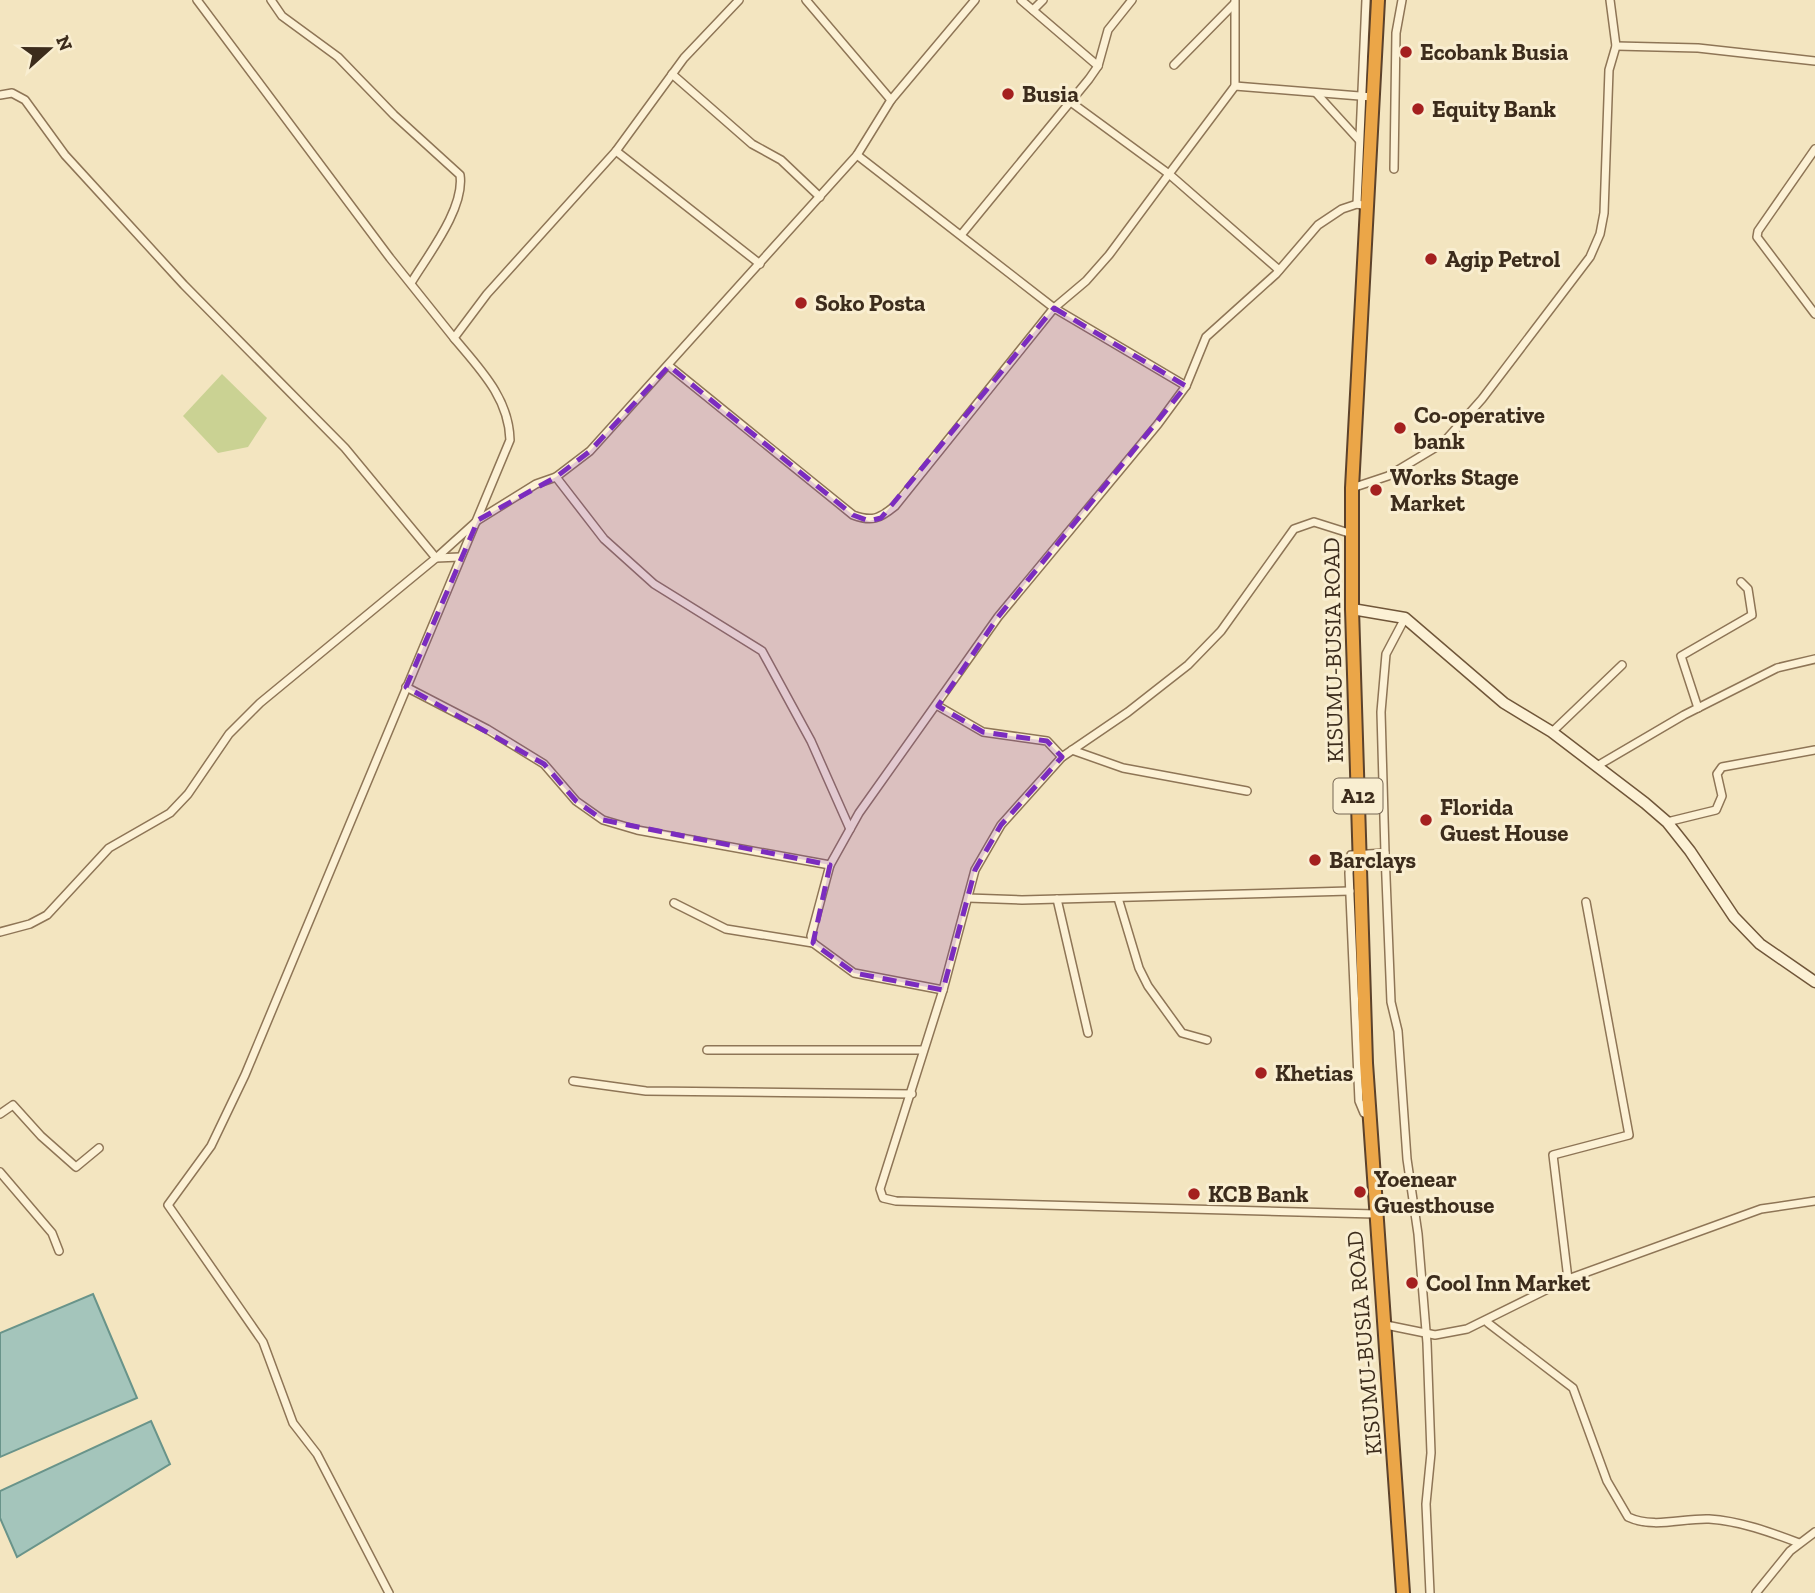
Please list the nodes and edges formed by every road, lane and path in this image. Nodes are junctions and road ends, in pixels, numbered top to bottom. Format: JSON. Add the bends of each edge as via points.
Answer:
{"nodes":[{"id":1,"x":197,"y":0,"type":"edge"},
{"id":2,"x":271,"y":0,"type":"edge"},
{"id":3,"x":806,"y":0,"type":"edge"},
{"id":4,"x":975,"y":0,"type":"edge"},
{"id":5,"x":1021,"y":0,"type":"edge"},
{"id":6,"x":1043,"y":0,"type":"edge"},
{"id":7,"x":1132,"y":0,"type":"edge"},
{"id":8,"x":1366,"y":0,"type":"edge"},
{"id":9,"x":1378,"y":0,"type":"edge"},
{"id":10,"x":1402,"y":0,"type":"edge"},
{"id":11,"x":1610,"y":0,"type":"edge"},
{"id":12,"x":737,"y":1,"type":"edge"},
{"id":13,"x":1234,"y":2,"type":"edge"},
{"id":14,"x":1033,"y":10,"type":"junction"},
{"id":15,"x":1616,"y":46,"type":"junction"},
{"id":16,"x":1815,"y":61,"type":"edge"},
{"id":17,"x":1174,"y":65,"type":"dead end"},
{"id":18,"x":1098,"y":66,"type":"junction"},
{"id":19,"x":672,"y":74,"type":"junction"},
{"id":20,"x":1235,"y":86,"type":"junction"},
{"id":21,"x":1317,"y":94,"type":"junction"},
{"id":22,"x":0,"y":95,"type":"edge"},
{"id":23,"x":1367,"y":97,"type":"junction"},
{"id":24,"x":891,"y":100,"type":"junction"},
{"id":25,"x":1072,"y":103,"type":"junction"},
{"id":26,"x":1360,"y":141,"type":"junction"},
{"id":27,"x":1815,"y":149,"type":"edge"},
{"id":28,"x":616,"y":151,"type":"junction"},
{"id":29,"x":857,"y":155,"type":"junction"},
{"id":30,"x":1394,"y":169,"type":"dead end"},
{"id":31,"x":1169,"y":174,"type":"junction"},
{"id":32,"x":820,"y":197,"type":"junction"},
{"id":33,"x":1357,"y":204,"type":"junction"},
{"id":34,"x":1367,"y":206,"type":"dead end"},
{"id":35,"x":961,"y":235,"type":"junction"},
{"id":36,"x":760,"y":264,"type":"junction"},
{"id":37,"x":1279,"y":270,"type":"junction"},
{"id":38,"x":411,"y":283,"type":"junction"},
{"id":39,"x":1054,"y":308,"type":"junction"},
{"id":40,"x":1815,"y":314,"type":"edge"},
{"id":41,"x":454,"y":338,"type":"junction"},
{"id":42,"x":669,"y":366,"type":"junction"},
{"id":43,"x":1186,"y":386,"type":"junction"},
{"id":44,"x":556,"y":477,"type":"junction"},
{"id":45,"x":1352,"y":488,"type":"junction"},
{"id":46,"x":478,"y":520,"type":"junction"},
{"id":47,"x":1352,"y":534,"type":"junction"},
{"id":48,"x":460,"y":557,"type":"junction"},
{"id":49,"x":436,"y":558,"type":"junction"},
{"id":50,"x":1741,"y":582,"type":"dead end"},
{"id":51,"x":1352,"y":608,"type":"junction"},
{"id":52,"x":1405,"y":618,"type":"junction"},
{"id":53,"x":1815,"y":659,"type":"edge"},
{"id":54,"x":1622,"y":665,"type":"dead end"},
{"id":55,"x":406,"y":687,"type":"junction"},
{"id":56,"x":938,"y":706,"type":"junction"},
{"id":57,"x":1698,"y":708,"type":"junction"},
{"id":58,"x":1552,"y":732,"type":"junction"},
{"id":59,"x":1072,"y":750,"type":"junction"},
{"id":60,"x":1815,"y":750,"type":"edge"},
{"id":61,"x":1062,"y":757,"type":"junction"},
{"id":62,"x":1597,"y":766,"type":"junction"},
{"id":63,"x":1247,"y":790,"type":"dead end"},
{"id":64,"x":1667,"y":822,"type":"junction"},
{"id":65,"x":850,"y":829,"type":"junction"},
{"id":66,"x":1361,"y":853,"type":"junction"},
{"id":67,"x":1385,"y":853,"type":"junction"},
{"id":68,"x":831,"y":864,"type":"junction"},
{"id":69,"x":1350,"y":891,"type":"junction"},
{"id":70,"x":968,"y":898,"type":"junction"},
{"id":71,"x":1118,"y":898,"type":"junction"},
{"id":72,"x":1057,"y":899,"type":"junction"},
{"id":73,"x":1586,"y":902,"type":"dead end"},
{"id":74,"x":674,"y":903,"type":"dead end"},
{"id":75,"x":0,"y":932,"type":"edge"},
{"id":76,"x":813,"y":943,"type":"junction"},
{"id":77,"x":1815,"y":982,"type":"edge"},
{"id":78,"x":943,"y":990,"type":"junction"},
{"id":79,"x":1088,"y":1033,"type":"dead end"},
{"id":80,"x":1207,"y":1040,"type":"dead end"},
{"id":81,"x":707,"y":1049,"type":"dead end"},
{"id":82,"x":922,"y":1050,"type":"junction"},
{"id":83,"x":573,"y":1081,"type":"dead end"},
{"id":84,"x":912,"y":1094,"type":"junction"},
{"id":85,"x":0,"y":1114,"type":"edge"},
{"id":86,"x":1370,"y":1114,"type":"junction"},
{"id":87,"x":99,"y":1148,"type":"dead end"},
{"id":88,"x":0,"y":1172,"type":"edge"},
{"id":89,"x":1815,"y":1201,"type":"edge"},
{"id":90,"x":1375,"y":1214,"type":"junction"},
{"id":91,"x":59,"y":1251,"type":"dead end"},
{"id":92,"x":1568,"y":1279,"type":"junction"},
{"id":93,"x":1488,"y":1323,"type":"dead end"},
{"id":94,"x":1386,"y":1325,"type":"junction"},
{"id":95,"x":1426,"y":1335,"type":"junction"},
{"id":96,"x":1815,"y":1532,"type":"edge"},
{"id":97,"x":1799,"y":1543,"type":"junction"},
{"id":98,"x":1403,"y":1592,"type":"edge"},
{"id":99,"x":388,"y":1593,"type":"edge"},
{"id":100,"x":1430,"y":1593,"type":"edge"},
{"id":101,"x":1756,"y":1593,"type":"edge"}],
"edges":[{"from":1,"to":38,"type":"street"},
{"from":2,"to":38,"type":"street","via":[[282,16],[338,57],[460,175],[462,186],[449,222]]},
{"from":3,"to":24,"type":"street"},
{"from":4,"to":24,"type":"street"},
{"from":5,"to":14,"type":"street"},
{"from":6,"to":14,"type":"street"},
{"from":7,"to":18,"type":"street","via":[[1108,30]]},
{"from":8,"to":23,"type":"street"},
{"from":9,"to":23,"type":"highway","name":"KISUMU-BUSIA ROAD","number":"A12"},
{"from":10,"to":30,"type":"street","via":[[1396,33]]},
{"from":11,"to":15,"type":"street"},
{"from":12,"to":19,"type":"street"},
{"from":13,"to":17,"type":"street"},
{"from":13,"to":20,"type":"street"},
{"from":14,"to":18,"type":"street"},
{"from":15,"to":16,"type":"street","via":[[1698,48]]},
{"from":15,"to":45,"type":"street","via":[[1609,71],[1604,213],[1590,257],[1443,443],[1388,476]]},
{"from":18,"to":25,"type":"street"},
{"from":19,"to":28,"type":"street"},
{"from":19,"to":32,"type":"street","via":[[752,144],[781,160]]},
{"from":20,"to":21,"type":"street"},
{"from":20,"to":31,"type":"street"},
{"from":21,"to":23,"type":"street"},
{"from":21,"to":26,"type":"street"},
{"from":22,"to":49,"type":"street","via":[[12,93],[25,100],[65,155],[184,285],[345,448]]},
{"from":23,"to":26,"type":"street"},
{"from":23,"to":45,"type":"highway","name":"KISUMU-BUSIA ROAD","number":"A12"},
{"from":24,"to":29,"type":"street"},
{"from":25,"to":31,"type":"street"},
{"from":25,"to":35,"type":"street"},
{"from":26,"to":33,"type":"street"},
{"from":27,"to":40,"type":"street","via":[[1757,237]]},
{"from":28,"to":36,"type":"street"},
{"from":28,"to":41,"type":"street","via":[[487,294]]},
{"from":29,"to":32,"type":"street"},
{"from":29,"to":35,"type":"street"},
{"from":31,"to":37,"type":"street"},
{"from":31,"to":39,"type":"street","via":[[1109,255]]},
{"from":32,"to":36,"type":"street"},
{"from":33,"to":34,"type":"street"},
{"from":33,"to":37,"type":"street","via":[[1318,225]]},
{"from":35,"to":39,"type":"street"},
{"from":36,"to":42,"type":"street"},
{"from":37,"to":43,"type":"street","via":[[1206,337]]},
{"from":38,"to":41,"type":"street"},
{"from":39,"to":42,"type":"street","via":[[895,506],[869,521],[853,515]]},
{"from":39,"to":43,"type":"street"},
{"from":41,"to":46,"type":"street","via":[[491,383],[510,425],[510,440]]},
{"from":42,"to":44,"type":"street","via":[[590,451]]},
{"from":43,"to":56,"type":"street","via":[[998,617]]},
{"from":44,"to":46,"type":"street","via":[[536,484]]},
{"from":44,"to":65,"type":"street","via":[[604,539],[654,584],[762,651],[811,741]]},
{"from":45,"to":47,"type":"highway","name":"KISUMU-BUSIA ROAD","number":"A12"},
{"from":46,"to":48,"type":"street"},
{"from":46,"to":49,"type":"street"},
{"from":47,"to":51,"type":"highway","name":"KISUMU-BUSIA ROAD","number":"A12"},
{"from":47,"to":59,"type":"street","via":[[1314,522],[1294,530],[1221,631],[1188,666]]},
{"from":48,"to":49,"type":"street"},
{"from":48,"to":55,"type":"street"},
{"from":49,"to":75,"type":"street","via":[[260,703],[229,734],[170,813],[109,849],[47,915],[30,925]]},
{"from":50,"to":57,"type":"street","via":[[1748,589],[1752,615],[1681,656]]},
{"from":51,"to":52,"type":"street"},
{"from":51,"to":66,"type":"highway","name":"KISUMU-BUSIA ROAD","number":"A12"},
{"from":52,"to":58,"type":"street","via":[[1504,703]]},
{"from":52,"to":67,"type":"street","via":[[1386,654],[1381,712]]},
{"from":53,"to":57,"type":"street","via":[[1777,668]]},
{"from":54,"to":58,"type":"street"},
{"from":55,"to":68,"type":"street","via":[[544,764],[576,801],[603,820]]},
{"from":55,"to":99,"type":"street","via":[[245,1075],[211,1146],[168,1205],[263,1342],[293,1423],[317,1454]]},
{"from":56,"to":61,"type":"street","via":[[983,732],[1047,741]]},
{"from":56,"to":65,"type":"street"},
{"from":57,"to":62,"type":"street"},
{"from":58,"to":62,"type":"street"},
{"from":59,"to":61,"type":"street"},
{"from":59,"to":63,"type":"street","via":[[1123,768]]},
{"from":60,"to":64,"type":"street","via":[[1722,766],[1717,774],[1722,796],[1716,810]]},
{"from":61,"to":70,"type":"street","via":[[1001,825],[975,870]]},
{"from":62,"to":64,"type":"street"},
{"from":64,"to":77,"type":"street","via":[[1734,917],[1760,944]]},
{"from":65,"to":68,"type":"street"},
{"from":66,"to":67,"type":"street"},
{"from":66,"to":69,"type":"street","via":[[1351,855]]},
{"from":66,"to":86,"type":"highway","name":"KISUMU-BUSIA ROAD","number":"A12"},
{"from":67,"to":95,"type":"street","via":[[1391,1002],[1398,1031]]},
{"from":68,"to":76,"type":"street","via":[[811,936]]},
{"from":69,"to":71,"type":"street"},
{"from":69,"to":86,"type":"street","via":[[1359,1101],[1364,1114]]},
{"from":70,"to":72,"type":"street"},
{"from":70,"to":78,"type":"street"},
{"from":71,"to":72,"type":"street"},
{"from":71,"to":80,"type":"street","via":[[1149,986],[1182,1033]]},
{"from":72,"to":79,"type":"street"},
{"from":73,"to":92,"type":"street","via":[[1629,1135],[1553,1155]]},
{"from":74,"to":76,"type":"street","via":[[726,929]]},
{"from":76,"to":78,"type":"street","via":[[854,973]]},
{"from":78,"to":82,"type":"street"},
{"from":81,"to":82,"type":"street"},
{"from":82,"to":84,"type":"street"},
{"from":83,"to":84,"type":"street","via":[[646,1091]]},
{"from":84,"to":90,"type":"street","via":[[880,1189],[883,1198]]},
{"from":85,"to":87,"type":"street","via":[[13,1105],[76,1167]]},
{"from":86,"to":90,"type":"highway","name":"KISUMU-BUSIA ROAD","number":"A12"},
{"from":88,"to":91,"type":"street","via":[[52,1233]]},
{"from":89,"to":92,"type":"street","via":[[1761,1209]]},
{"from":90,"to":94,"type":"highway","name":"KISUMU-BUSIA ROAD","number":"A12"},
{"from":92,"to":95,"type":"street","via":[[1466,1329]]},
{"from":93,"to":97,"type":"street","via":[[1573,1388],[1607,1481],[1628,1517],[1653,1523],[1727,1521]]},
{"from":94,"to":95,"type":"street"},
{"from":94,"to":98,"type":"highway","name":"KISUMU-BUSIA ROAD","number":"A12"},
{"from":95,"to":100,"type":"street"},
{"from":96,"to":97,"type":"street"},
{"from":97,"to":101,"type":"street"}]}
